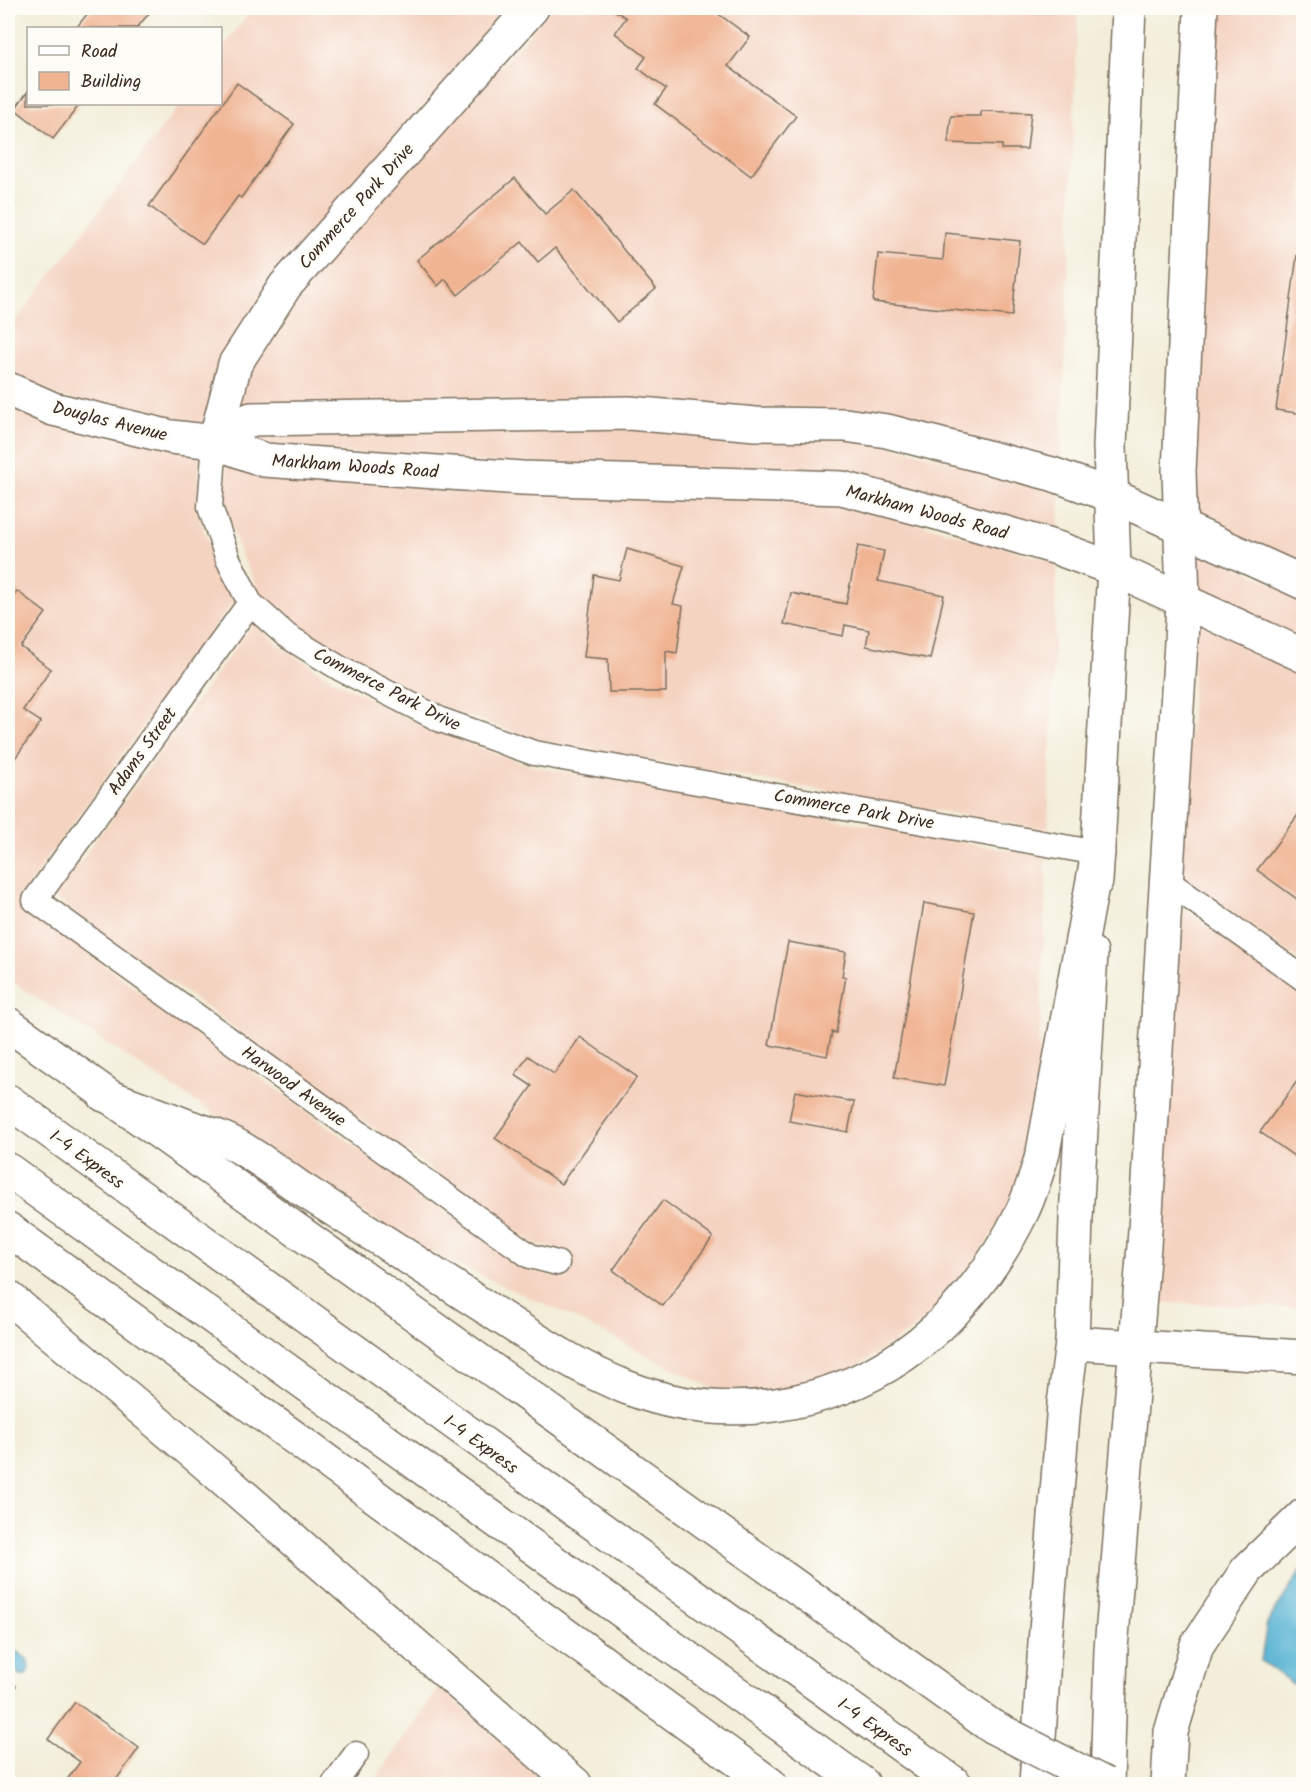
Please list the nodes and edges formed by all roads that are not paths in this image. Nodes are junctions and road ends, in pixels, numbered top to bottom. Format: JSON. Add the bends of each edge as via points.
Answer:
{"nodes":[{"id":1,"x":532,"y":8,"type":"edge"},
{"id":2,"x":1129,"y":8,"type":"edge"},
{"id":3,"x":1201,"y":8,"type":"edge"},
{"id":4,"x":8,"y":389,"type":"edge"},
{"id":5,"x":215,"y":442,"type":"junction"},
{"id":6,"x":1113,"y":496,"type":"junction"},
{"id":7,"x":1182,"y":527,"type":"junction"},
{"id":8,"x":1114,"y":569,"type":"junction"},
{"id":9,"x":1304,"y":583,"type":"edge"},
{"id":10,"x":1183,"y":601,"type":"junction"},
{"id":11,"x":250,"y":603,"type":"junction"},
{"id":12,"x":1304,"y":656,"type":"edge"},
{"id":13,"x":1098,"y":853,"type":"junction"},
{"id":14,"x":1167,"y":881,"type":"junction"},
{"id":15,"x":35,"y":900,"type":"joint"},
{"id":16,"x":1304,"y":979,"type":"edge"},
{"id":17,"x":8,"y":1024,"type":"edge"},
{"id":18,"x":104,"y":1095,"type":"junction"},
{"id":19,"x":8,"y":1101,"type":"edge"},
{"id":20,"x":8,"y":1170,"type":"edge"},
{"id":21,"x":8,"y":1229,"type":"edge"},
{"id":22,"x":557,"y":1263,"type":"dead end"},
{"id":23,"x":8,"y":1297,"type":"edge"},
{"id":24,"x":1072,"y":1343,"type":"junction"},
{"id":25,"x":1136,"y":1347,"type":"junction"},
{"id":26,"x":1304,"y":1357,"type":"edge"},
{"id":27,"x":1304,"y":1515,"type":"edge"},
{"id":28,"x":991,"y":1726,"type":"junction"},
{"id":29,"x":356,"y":1754,"type":"dead end"},
{"id":30,"x":334,"y":1785,"type":"edge"},
{"id":31,"x":575,"y":1785,"type":"edge"},
{"id":32,"x":770,"y":1785,"type":"edge"},
{"id":33,"x":863,"y":1785,"type":"edge"},
{"id":34,"x":955,"y":1785,"type":"edge"},
{"id":35,"x":1036,"y":1785,"type":"edge"},
{"id":36,"x":1069,"y":1785,"type":"edge"},
{"id":37,"x":1106,"y":1785,"type":"edge"},
{"id":38,"x":1168,"y":1785,"type":"edge"}],
"edges":[{"from":1,"to":5,"type":"main road","name":"Commerce Park Drive","via":[[285,286],[235,364]]},
{"from":2,"to":6,"type":"main road","via":[[1110,446]]},
{"from":3,"to":7,"type":"main road","via":[[1179,471]]},
{"from":4,"to":5,"type":"main road","name":"Douglas Avenue","via":[[53,409]]},
{"from":5,"to":6,"type":"main road","via":[[251,419],[628,413],[756,424],[845,425],[887,431],[1052,474]]},
{"from":5,"to":8,"type":"main road","name":"Markham Woods Road","via":[[264,460],[522,478],[842,488],[1036,541]]},
{"from":5,"to":11,"type":"street","name":"Commerce Park Drive","via":[[210,507],[228,559]]},
{"from":6,"to":7,"type":"main road"},
{"from":6,"to":8,"type":"main road"},
{"from":7,"to":9,"type":"main road"},
{"from":7,"to":10,"type":"main road"},
{"from":8,"to":10,"type":"main road","name":"Markham Woods Road"},
{"from":8,"to":13,"type":"main road"},
{"from":10,"to":12,"type":"main road","name":"Markham Woods Road"},
{"from":10,"to":14,"type":"main road"},
{"from":11,"to":13,"type":"street","name":"Commerce Park Drive","via":[[287,636],[341,669],[441,720],[534,753]]},
{"from":11,"to":15,"type":"street","name":"Adams Street"},
{"from":13,"to":18,"type":"main road","via":[[1042,1152],[1022,1212],[988,1269],[926,1339],[855,1384],[795,1402],[758,1407],[684,1406],[619,1386],[558,1354],[228,1141]]},
{"from":13,"to":24,"type":"main road"},
{"from":14,"to":16,"type":"street"},
{"from":14,"to":25,"type":"main road"},
{"from":15,"to":22,"type":"street","name":"Harwood Avenue","via":[[530,1256]]},
{"from":17,"to":18,"type":"main road"},
{"from":18,"to":28,"type":"main road"},
{"from":19,"to":34,"type":"main road","name":"I-4 Express"},
{"from":20,"to":33,"type":"main road"},
{"from":21,"to":32,"type":"main road"},
{"from":23,"to":31,"type":"main road"},
{"from":24,"to":25,"type":"main road"},
{"from":24,"to":35,"type":"main road","via":[[1046,1619]]},
{"from":25,"to":26,"type":"main road"},
{"from":25,"to":37,"type":"main road","via":[[1111,1649]]},
{"from":27,"to":38,"type":"main road","via":[[1247,1570],[1197,1645],[1171,1732]]},
{"from":28,"to":36,"type":"main road","bridge":true},
{"from":28,"to":37,"type":"main road","bridge":true},
{"from":29,"to":30,"type":"street"}]}
